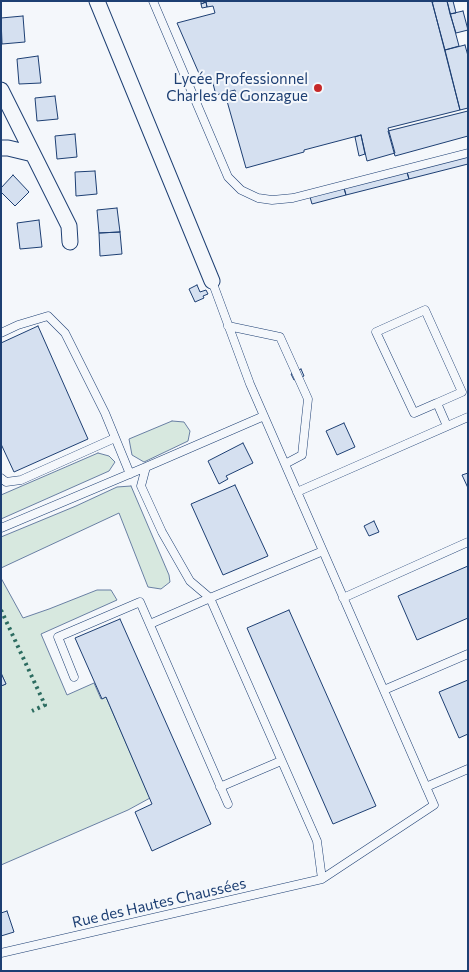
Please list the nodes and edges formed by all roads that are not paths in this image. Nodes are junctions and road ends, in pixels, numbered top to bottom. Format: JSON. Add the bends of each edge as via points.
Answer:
{"nodes":[{"id":1,"x":97,"y":1,"type":"edge"},
{"id":2,"x":153,"y":1,"type":"edge"},
{"id":3,"x":1,"y":90,"type":"edge"},
{"id":4,"x":5,"y":105,"type":"edge"},
{"id":5,"x":1,"y":148,"type":"edge"},
{"id":6,"x":468,"y":153,"type":"edge"},
{"id":7,"x":34,"y":154,"type":"junction"},
{"id":8,"x":70,"y":242,"type":"dead end"},
{"id":9,"x":212,"y":281,"type":"joint"},
{"id":10,"x":228,"y":326,"type":"junction"},
{"id":11,"x":1,"y":333,"type":"edge"},
{"id":12,"x":437,"y":403,"type":"junction"},
{"id":13,"x":264,"y":416,"type":"junction"},
{"id":14,"x":468,"y":417,"type":"edge"},
{"id":15,"x":447,"y":426,"type":"junction"},
{"id":16,"x":115,"y":438,"type":"junction"},
{"id":17,"x":285,"y":464,"type":"junction"},
{"id":18,"x":146,"y":467,"type":"junction"},
{"id":19,"x":130,"y":474,"type":"junction"},
{"id":20,"x":3,"y":482,"type":"edge"},
{"id":21,"x":297,"y":492,"type":"junction"},
{"id":22,"x":1,"y":528,"type":"edge"},
{"id":23,"x":468,"y":542,"type":"edge"},
{"id":24,"x":323,"y":551,"type":"junction"},
{"id":25,"x":210,"y":598,"type":"junction"},
{"id":26,"x":343,"y":598,"type":"junction"},
{"id":27,"x":150,"y":624,"type":"junction"},
{"id":28,"x":468,"y":654,"type":"edge"},
{"id":29,"x":74,"y":677,"type":"dead end"},
{"id":30,"x":384,"y":690,"type":"junction"},
{"id":31,"x":282,"y":761,"type":"junction"},
{"id":32,"x":468,"y":769,"type":"edge"},
{"id":33,"x":220,"y":787,"type":"junction"},
{"id":34,"x":426,"y":787,"type":"junction"},
{"id":35,"x":228,"y":804,"type":"dead end"},
{"id":36,"x":322,"y":879,"type":"junction"},
{"id":37,"x":1,"y":953,"type":"edge"}],
"edges":[{"from":1,"to":9,"type":"street"},
{"from":2,"to":6,"type":"lane","via":[[228,177],[241,190],[258,198],[294,198]]},
{"from":3,"to":4,"type":"street"},
{"from":4,"to":7,"type":"street"},
{"from":5,"to":7,"type":"street"},
{"from":7,"to":8,"type":"street","via":[[70,226]]},
{"from":9,"to":10,"type":"lane"},
{"from":10,"to":13,"type":"lane"},
{"from":10,"to":17,"type":"lane","via":[[280,337],[308,399],[302,455]]},
{"from":11,"to":16,"type":"lane","via":[[48,316],[65,333]]},
{"from":12,"to":12,"type":"lane","via":[[414,413],[376,332],[424,310],[462,392]]},
{"from":12,"to":15,"type":"lane"},
{"from":13,"to":17,"type":"lane"},
{"from":13,"to":18,"type":"lane"},
{"from":14,"to":15,"type":"lane"},
{"from":15,"to":21,"type":"lane"},
{"from":16,"to":19,"type":"lane"},
{"from":16,"to":20,"type":"lane","via":[[21,480]]},
{"from":17,"to":21,"type":"lane"},
{"from":18,"to":19,"type":"lane"},
{"from":18,"to":25,"type":"lane","via":[[141,486],[162,532],[190,581]]},
{"from":19,"to":22,"type":"lane"},
{"from":21,"to":24,"type":"lane"},
{"from":23,"to":26,"type":"lane"},
{"from":24,"to":25,"type":"lane"},
{"from":24,"to":26,"type":"lane"},
{"from":25,"to":27,"type":"lane"},
{"from":25,"to":31,"type":"lane"},
{"from":26,"to":30,"type":"lane"},
{"from":27,"to":29,"type":"lane","via":[[140,602],[58,637]]},
{"from":27,"to":33,"type":"lane"},
{"from":28,"to":30,"type":"lane"},
{"from":30,"to":34,"type":"lane"},
{"from":31,"to":33,"type":"lane"},
{"from":31,"to":36,"type":"lane","via":[[317,841]]},
{"from":32,"to":34,"type":"lane"},
{"from":33,"to":35,"type":"lane"},
{"from":34,"to":36,"type":"lane","via":[[434,804]]},
{"from":36,"to":37,"type":"lane","name":"Rue des Hautes Chaussées"}]}
